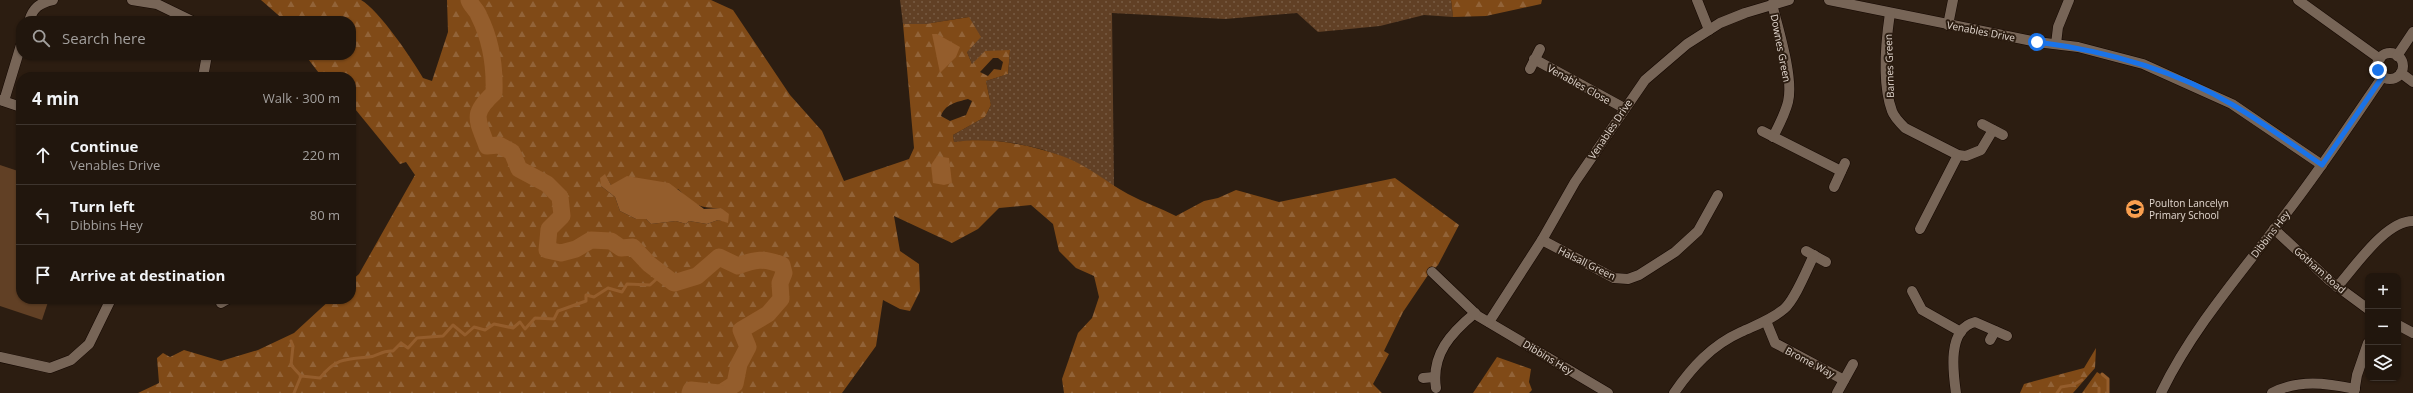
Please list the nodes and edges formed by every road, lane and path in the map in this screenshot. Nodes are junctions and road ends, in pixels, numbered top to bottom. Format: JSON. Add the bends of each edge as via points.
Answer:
{"nodes":[{"id":1,"x":53,"y":0,"type":"edge"},
{"id":2,"x":132,"y":0,"type":"edge"},
{"id":3,"x":1697,"y":0,"type":"edge"},
{"id":4,"x":1789,"y":0,"type":"edge"},
{"id":5,"x":1830,"y":0,"type":"edge"},
{"id":6,"x":1953,"y":0,"type":"edge"},
{"id":7,"x":2069,"y":0,"type":"edge"},
{"id":8,"x":2298,"y":0,"type":"edge"},
{"id":9,"x":1772,"y":4,"type":"junction"},
{"id":10,"x":1890,"y":13,"type":"junction"},
{"id":11,"x":30,"y":16,"type":"edge"},
{"id":12,"x":182,"y":16,"type":"edge"},
{"id":13,"x":1948,"y":25,"type":"junction"},
{"id":14,"x":1709,"y":30,"type":"junction"},
{"id":15,"x":2413,"y":32,"type":"edge"},
{"id":16,"x":2056,"y":44,"type":"junction"},
{"id":17,"x":1540,"y":49,"type":"dead end"},
{"id":18,"x":2397,"y":56,"type":"junction"},
{"id":19,"x":2380,"y":59,"type":"junction"},
{"id":20,"x":16,"y":60,"type":"edge"},
{"id":21,"x":205,"y":60,"type":"edge"},
{"id":22,"x":204,"y":72,"type":"edge"},
{"id":23,"x":2401,"y":73,"type":"junction"},
{"id":24,"x":2383,"y":76,"type":"junction"},
{"id":25,"x":2413,"y":82,"type":"edge"},
{"id":26,"x":2,"y":101,"type":"edge"},
{"id":27,"x":16,"y":105,"type":"edge"},
{"id":28,"x":1624,"y":108,"type":"junction"},
{"id":29,"x":1982,"y":124,"type":"dead end"},
{"id":30,"x":1993,"y":130,"type":"junction"},
{"id":31,"x":1762,"y":131,"type":"dead end"},
{"id":32,"x":1774,"y":136,"type":"junction"},
{"id":33,"x":2003,"y":136,"type":"dead end"},
{"id":34,"x":1958,"y":155,"type":"junction"},
{"id":35,"x":2322,"y":165,"type":"junction"},
{"id":36,"x":1834,"y":187,"type":"dead end"},
{"id":37,"x":1718,"y":195,"type":"dead end"},
{"id":38,"x":2413,"y":221,"type":"edge"},
{"id":39,"x":1920,"y":229,"type":"dead end"},
{"id":40,"x":2274,"y":229,"type":"junction"},
{"id":41,"x":1542,"y":240,"type":"junction"},
{"id":42,"x":1826,"y":262,"type":"dead end"},
{"id":43,"x":1432,"y":272,"type":"dead end"},
{"id":44,"x":2337,"y":287,"type":"junction"},
{"id":45,"x":1912,"y":291,"type":"dead end"},
{"id":46,"x":109,"y":304,"type":"edge"},
{"id":47,"x":2365,"y":306,"type":"edge"},
{"id":48,"x":1475,"y":313,"type":"junction"},
{"id":49,"x":1766,"y":321,"type":"junction"},
{"id":50,"x":1489,"y":322,"type":"junction"},
{"id":51,"x":2401,"y":327,"type":"edge"},
{"id":52,"x":1996,"y":331,"type":"junction"},
{"id":53,"x":1961,"y":332,"type":"junction"},
{"id":54,"x":2413,"y":333,"type":"edge"},
{"id":55,"x":2007,"y":336,"type":"dead end"},
{"id":56,"x":1990,"y":340,"type":"dead end"},
{"id":57,"x":2367,"y":345,"type":"edge"},
{"id":58,"x":0,"y":357,"type":"edge"},
{"id":59,"x":1853,"y":364,"type":"dead end"},
{"id":60,"x":1434,"y":377,"type":"junction"},
{"id":61,"x":1423,"y":378,"type":"dead end"},
{"id":62,"x":1844,"y":380,"type":"junction"},
{"id":63,"x":1436,"y":388,"type":"dead end"},
{"id":64,"x":2354,"y":391,"type":"edge"},
{"id":65,"x":1608,"y":393,"type":"edge"},
{"id":66,"x":1674,"y":393,"type":"edge"},
{"id":67,"x":1837,"y":393,"type":"edge"},
{"id":68,"x":1956,"y":393,"type":"edge"},
{"id":69,"x":2161,"y":393,"type":"edge"},
{"id":70,"x":2272,"y":393,"type":"edge"}],
"edges":[{"from":1,"to":11,"type":"street","via":[[42,3],[32,10]]},
{"from":2,"to":12,"type":"street","via":[[157,4]]},
{"from":3,"to":14,"type":"street"},
{"from":4,"to":9,"type":"street","name":"Venables Drive"},
{"from":5,"to":10,"type":"street","name":"Venables Drive"},
{"from":6,"to":13,"type":"street"},
{"from":7,"to":16,"type":"street","via":[[2058,27]]},
{"from":8,"to":19,"type":"street"},
{"from":9,"to":14,"type":"street","name":"Venables Drive","via":[[1720,23]]},
{"from":9,"to":32,"type":"street","name":"Downes Green","via":[[1789,88],[1789,100]]},
{"from":10,"to":13,"type":"street","name":"Venables Drive"},
{"from":10,"to":34,"type":"street","name":"Barnes Green","via":[[1887,66],[1892,112],[1905,128]]},
{"from":13,"to":16,"type":"street","name":"Venables Drive"},
{"from":14,"to":28,"type":"street","name":"Venables Drive","via":[[1662,64],[1645,80]]},
{"from":15,"to":18,"type":"street"},
{"from":16,"to":35,"type":"street","name":"Venables Drive","via":[[2109,54],[2179,79],[2232,104]]},
{"from":17,"to":28,"type":"street","name":"Venables Close","via":[[1532,64]]},
{"from":18,"to":19,"type":"street","via":[[2390,53]]},
{"from":18,"to":23,"type":"street","via":[[2402,63]]},
{"from":19,"to":24,"type":"street","via":[[2378,70]]},
{"from":20,"to":26,"type":"street"},
{"from":21,"to":22,"type":"street"},
{"from":23,"to":24,"type":"street","via":[[2394,78]]},
{"from":23,"to":25,"type":"street"},
{"from":24,"to":35,"type":"street","name":"Dibbins Hey"},
{"from":26,"to":27,"type":"street"},
{"from":28,"to":41,"type":"street","name":"Venables Drive","via":[[1575,182]]},
{"from":29,"to":30,"type":"street"},
{"from":30,"to":33,"type":"street"},
{"from":30,"to":34,"type":"street","via":[[1981,150],[1966,156]]},
{"from":31,"to":32,"type":"street"},
{"from":32,"to":36,"type":"street","via":[[1843,167]]},
{"from":34,"to":39,"type":"street"},
{"from":35,"to":40,"type":"street","name":"Dibbins Hey"},
{"from":37,"to":41,"type":"street","name":"Halsall Green","via":[[1698,231],[1675,252],[1628,279],[1614,278]]},
{"from":38,"to":44,"type":"street","via":[[2406,221],[2391,228]]},
{"from":40,"to":44,"type":"street","name":"Gotham Road"},
{"from":40,"to":69,"type":"street","name":"Dibbins Hey","via":[[2203,322],[2178,360]]},
{"from":41,"to":50,"type":"street","name":"Venables Drive"},
{"from":42,"to":49,"type":"street","via":[[1810,253],[1786,308]]},
{"from":43,"to":48,"type":"street","name":"Dibbins Hey"},
{"from":44,"to":47,"type":"street","name":"Gotham Road"},
{"from":45,"to":53,"type":"street","via":[[1922,310]]},
{"from":46,"to":58,"type":"street","via":[[89,344],[71,360],[50,368]]},
{"from":48,"to":50,"type":"street","name":"Dibbins Hey"},
{"from":48,"to":60,"type":"street","via":[[1442,346]]},
{"from":49,"to":62,"type":"street","name":"Brome Way","via":[[1775,343]]},
{"from":49,"to":66,"type":"street","via":[[1740,332],[1700,359]]},
{"from":50,"to":65,"type":"street","name":"Dibbins Hey"},
{"from":51,"to":54,"type":"street"},
{"from":52,"to":53,"type":"street","via":[[1975,322],[1970,323]]},
{"from":52,"to":55,"type":"street"},
{"from":52,"to":56,"type":"street"},
{"from":53,"to":68,"type":"street","via":[[1954,355]]},
{"from":57,"to":64,"type":"street"},
{"from":59,"to":62,"type":"street","name":"Brome Way"},
{"from":60,"to":61,"type":"street"},
{"from":60,"to":63,"type":"street"},
{"from":62,"to":67,"type":"street","name":"Brome Way"},
{"from":64,"to":70,"type":"street","via":[[2332,384],[2294,384]]}]}
